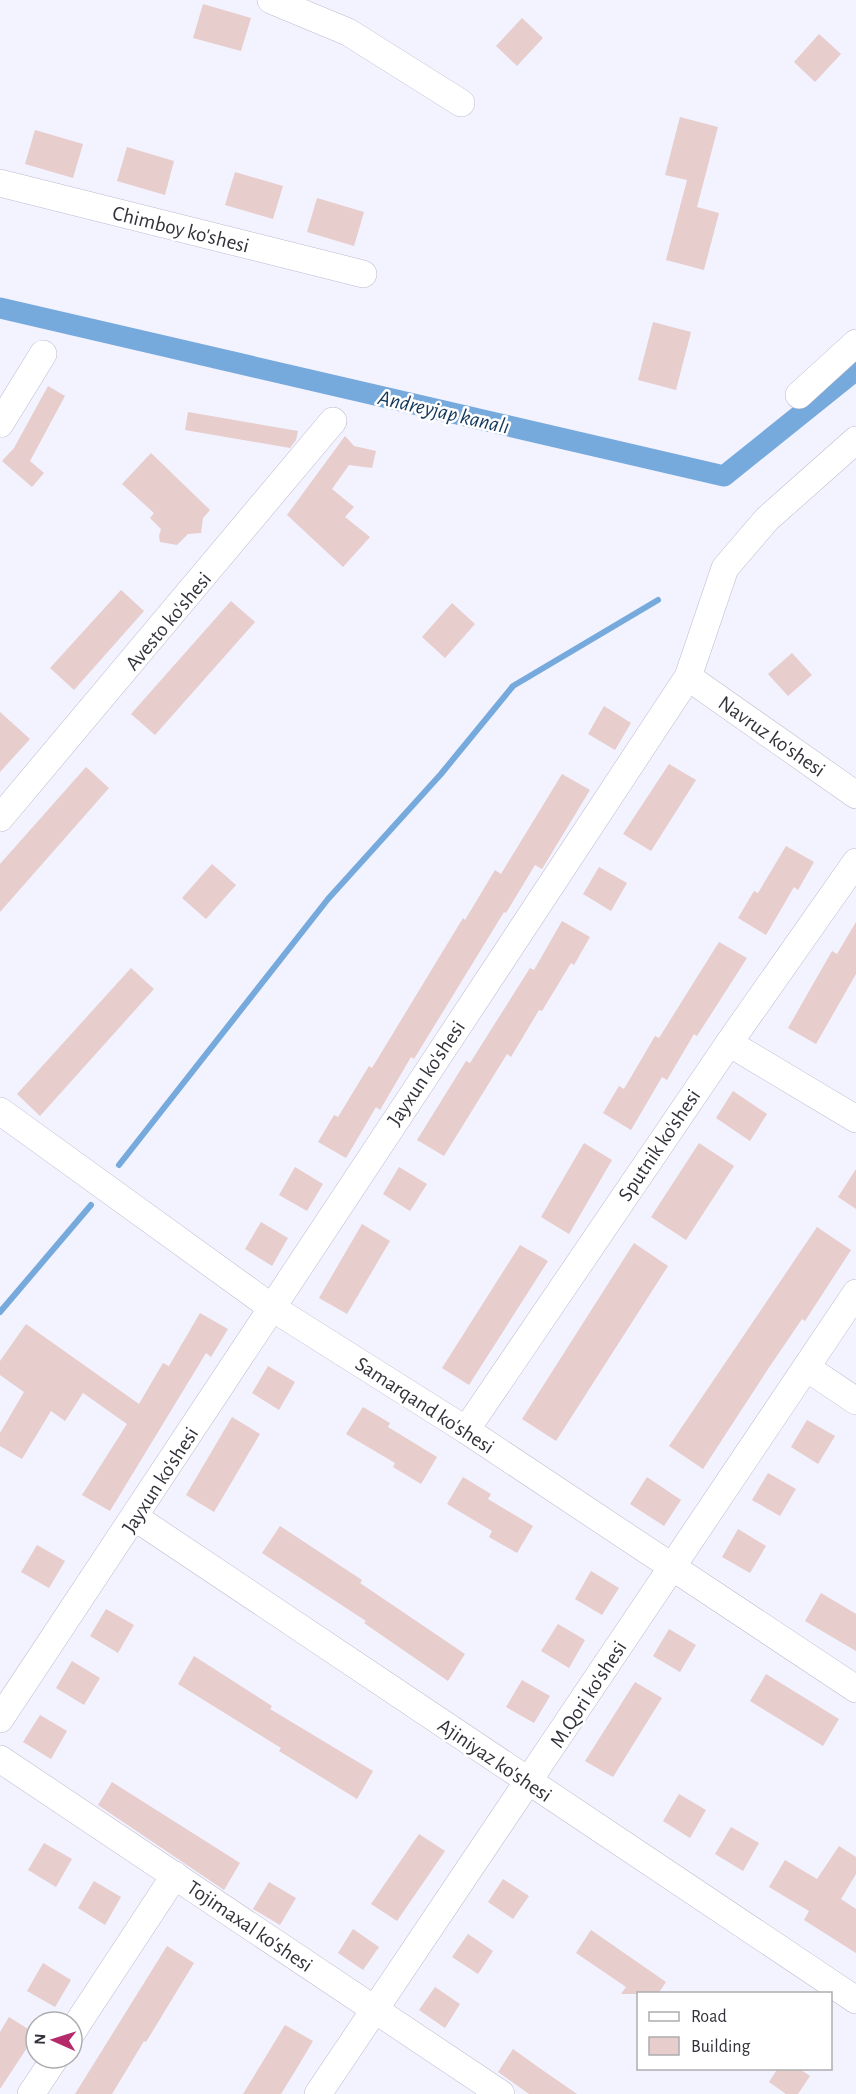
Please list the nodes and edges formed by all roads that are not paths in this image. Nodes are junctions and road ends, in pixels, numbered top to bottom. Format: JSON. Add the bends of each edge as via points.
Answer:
{"nodes":[{"id":1,"x":271,"y":0,"type":"edge"},
{"id":2,"x":461,"y":103,"type":"dead end"},
{"id":3,"x":0,"y":183,"type":"edge"},
{"id":4,"x":363,"y":274,"type":"dead end"},
{"id":5,"x":856,"y":343,"type":"edge"},
{"id":6,"x":43,"y":354,"type":"dead end"},
{"id":7,"x":799,"y":394,"type":"dead end"},
{"id":8,"x":333,"y":421,"type":"dead end"},
{"id":9,"x":0,"y":424,"type":"edge"},
{"id":10,"x":856,"y":441,"type":"edge"},
{"id":11,"x":688,"y":677,"type":"junction"},
{"id":12,"x":856,"y":795,"type":"edge"},
{"id":13,"x":0,"y":818,"type":"edge"},
{"id":14,"x":856,"y":862,"type":"edge"},
{"id":15,"x":729,"y":1043,"type":"junction"},
{"id":16,"x":0,"y":1112,"type":"edge"},
{"id":17,"x":856,"y":1119,"type":"edge"},
{"id":18,"x":856,"y":1293,"type":"edge"},
{"id":19,"x":271,"y":1307,"type":"junction"},
{"id":20,"x":807,"y":1368,"type":"junction"},
{"id":21,"x":856,"y":1401,"type":"edge"},
{"id":22,"x":466,"y":1430,"type":"junction"},
{"id":23,"x":136,"y":1518,"type":"junction"},
{"id":24,"x":671,"y":1568,"type":"junction"},
{"id":25,"x":856,"y":1689,"type":"edge"},
{"id":26,"x":0,"y":1719,"type":"edge"},
{"id":27,"x":0,"y":1759,"type":"edge"},
{"id":28,"x":529,"y":1783,"type":"junction"},
{"id":29,"x":175,"y":1875,"type":"junction"},
{"id":30,"x":856,"y":2000,"type":"edge"},
{"id":31,"x":374,"y":2011,"type":"junction"},
{"id":32,"x":84,"y":2014,"type":"edge"},
{"id":33,"x":47,"y":2070,"type":"edge"},
{"id":34,"x":32,"y":2094,"type":"edge"},
{"id":35,"x":318,"y":2094,"type":"edge"},
{"id":36,"x":501,"y":2094,"type":"edge"}],
"edges":[{"from":1,"to":2,"type":"street","via":[[348,32]]},
{"from":3,"to":4,"type":"street","name":"Chimboy ko'shesi"},
{"from":5,"to":7,"type":"street"},
{"from":6,"to":9,"type":"street"},
{"from":8,"to":13,"type":"street","name":"Avesto ko'shesi"},
{"from":10,"to":11,"type":"street","name":"Jayxun ko'shesi","via":[[767,519],[725,568]]},
{"from":11,"to":12,"type":"street","name":"Navruz ko'shesi"},
{"from":11,"to":19,"type":"street","name":"Jayxun ko'shesi"},
{"from":14,"to":15,"type":"street","name":"Sputnik ko'shesi"},
{"from":15,"to":17,"type":"street"},
{"from":15,"to":22,"type":"street","name":"Sputnik ko'shesi"},
{"from":16,"to":19,"type":"street","name":"Samarqand ko'shesi"},
{"from":18,"to":20,"type":"street","name":"M.Qori ko'shesi"},
{"from":19,"to":22,"type":"street","name":"Samarqand ko'shesi"},
{"from":19,"to":23,"type":"street","name":"Jayxun ko'shesi"},
{"from":20,"to":21,"type":"street"},
{"from":20,"to":24,"type":"street","name":"M.Qori ko'shesi"},
{"from":22,"to":24,"type":"street","name":"Samarqand ko'shesi"},
{"from":23,"to":26,"type":"street","name":"Jayxun ko'shesi"},
{"from":23,"to":28,"type":"street","name":"Ajiniyaz ko'shesi"},
{"from":24,"to":25,"type":"street","name":"Samarqand ko'shesi"},
{"from":24,"to":28,"type":"street","name":"M.Qori ko'shesi"},
{"from":27,"to":29,"type":"street","name":"Tojimaxal ko'shesi"},
{"from":28,"to":30,"type":"street","name":"Ajiniyaz ko'shesi"},
{"from":28,"to":31,"type":"street","name":"M.Qori ko'shesi"},
{"from":29,"to":31,"type":"street","name":"Tojimaxal ko'shesi"},
{"from":29,"to":32,"type":"street"},
{"from":31,"to":35,"type":"street","name":"M.Qori ko'shesi"},
{"from":31,"to":36,"type":"street","name":"Tojimaxal ko'shesi"},
{"from":33,"to":34,"type":"street"}]}
